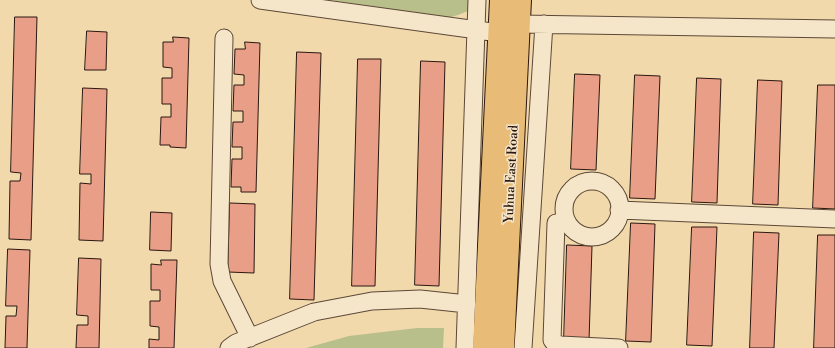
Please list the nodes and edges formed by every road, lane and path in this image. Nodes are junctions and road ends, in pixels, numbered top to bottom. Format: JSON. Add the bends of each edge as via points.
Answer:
{"nodes":[{"id":1,"x":260,"y":0,"type":"edge"},
{"id":2,"x":477,"y":0,"type":"edge"},
{"id":3,"x":501,"y":0,"type":"edge"},
{"id":4,"x":520,"y":0,"type":"edge"},
{"id":5,"x":519,"y":24,"type":"junction"},
{"id":6,"x":544,"y":24,"type":"junction"},
{"id":7,"x":835,"y":29,"type":"edge"},
{"id":8,"x":476,"y":30,"type":"junction"},
{"id":9,"x":499,"y":33,"type":"junction"},
{"id":10,"x":224,"y":38,"type":"dead end"},
{"id":11,"x":619,"y":210,"type":"junction"},
{"id":12,"x":835,"y":219,"type":"edge"},
{"id":13,"x":561,"y":221,"type":"junction"},
{"id":14,"x":531,"y":222,"type":"junction"},
{"id":15,"x":467,"y":304,"type":"junction"},
{"id":16,"x":250,"y":338,"type":"junction"},
{"id":17,"x":229,"y":348,"type":"edge"},
{"id":18,"x":465,"y":348,"type":"edge"},
{"id":19,"x":484,"y":348,"type":"edge"},
{"id":20,"x":503,"y":348,"type":"edge"},
{"id":21,"x":524,"y":348,"type":"edge"},
{"id":22,"x":619,"y":348,"type":"edge"}],
"edges":[{"from":1,"to":8,"type":"street"},
{"from":2,"to":8,"type":"street"},
{"from":3,"to":9,"type":"main road","name":"Yuhua East Road"},
{"from":4,"to":5,"type":"main road","name":"Yuhua East Road"},
{"from":5,"to":6,"type":"street"},
{"from":5,"to":20,"type":"main road","name":"Yuhua East Road"},
{"from":6,"to":7,"type":"street"},
{"from":6,"to":14,"type":"street"},
{"from":8,"to":9,"type":"street"},
{"from":8,"to":15,"type":"street"},
{"from":9,"to":19,"type":"main road","name":"Yuhua East Road"},
{"from":10,"to":16,"type":"street","via":[[218,264],[222,282]]},
{"from":11,"to":12,"type":"street"},
{"from":11,"to":13,"type":"street","via":[[615,224],[599,236],[580,234]]},
{"from":11,"to":13,"type":"street","via":[[616,196],[607,186],[600,182],[585,182],[567,196]]},
{"from":13,"to":14,"type":"street"},
{"from":13,"to":22,"type":"street","via":[[552,340],[555,344],[561,345]]},
{"from":14,"to":21,"type":"street"},
{"from":15,"to":16,"type":"street","via":[[420,299],[372,301],[314,312]]},
{"from":15,"to":18,"type":"street"},
{"from":16,"to":17,"type":"street"}]}
